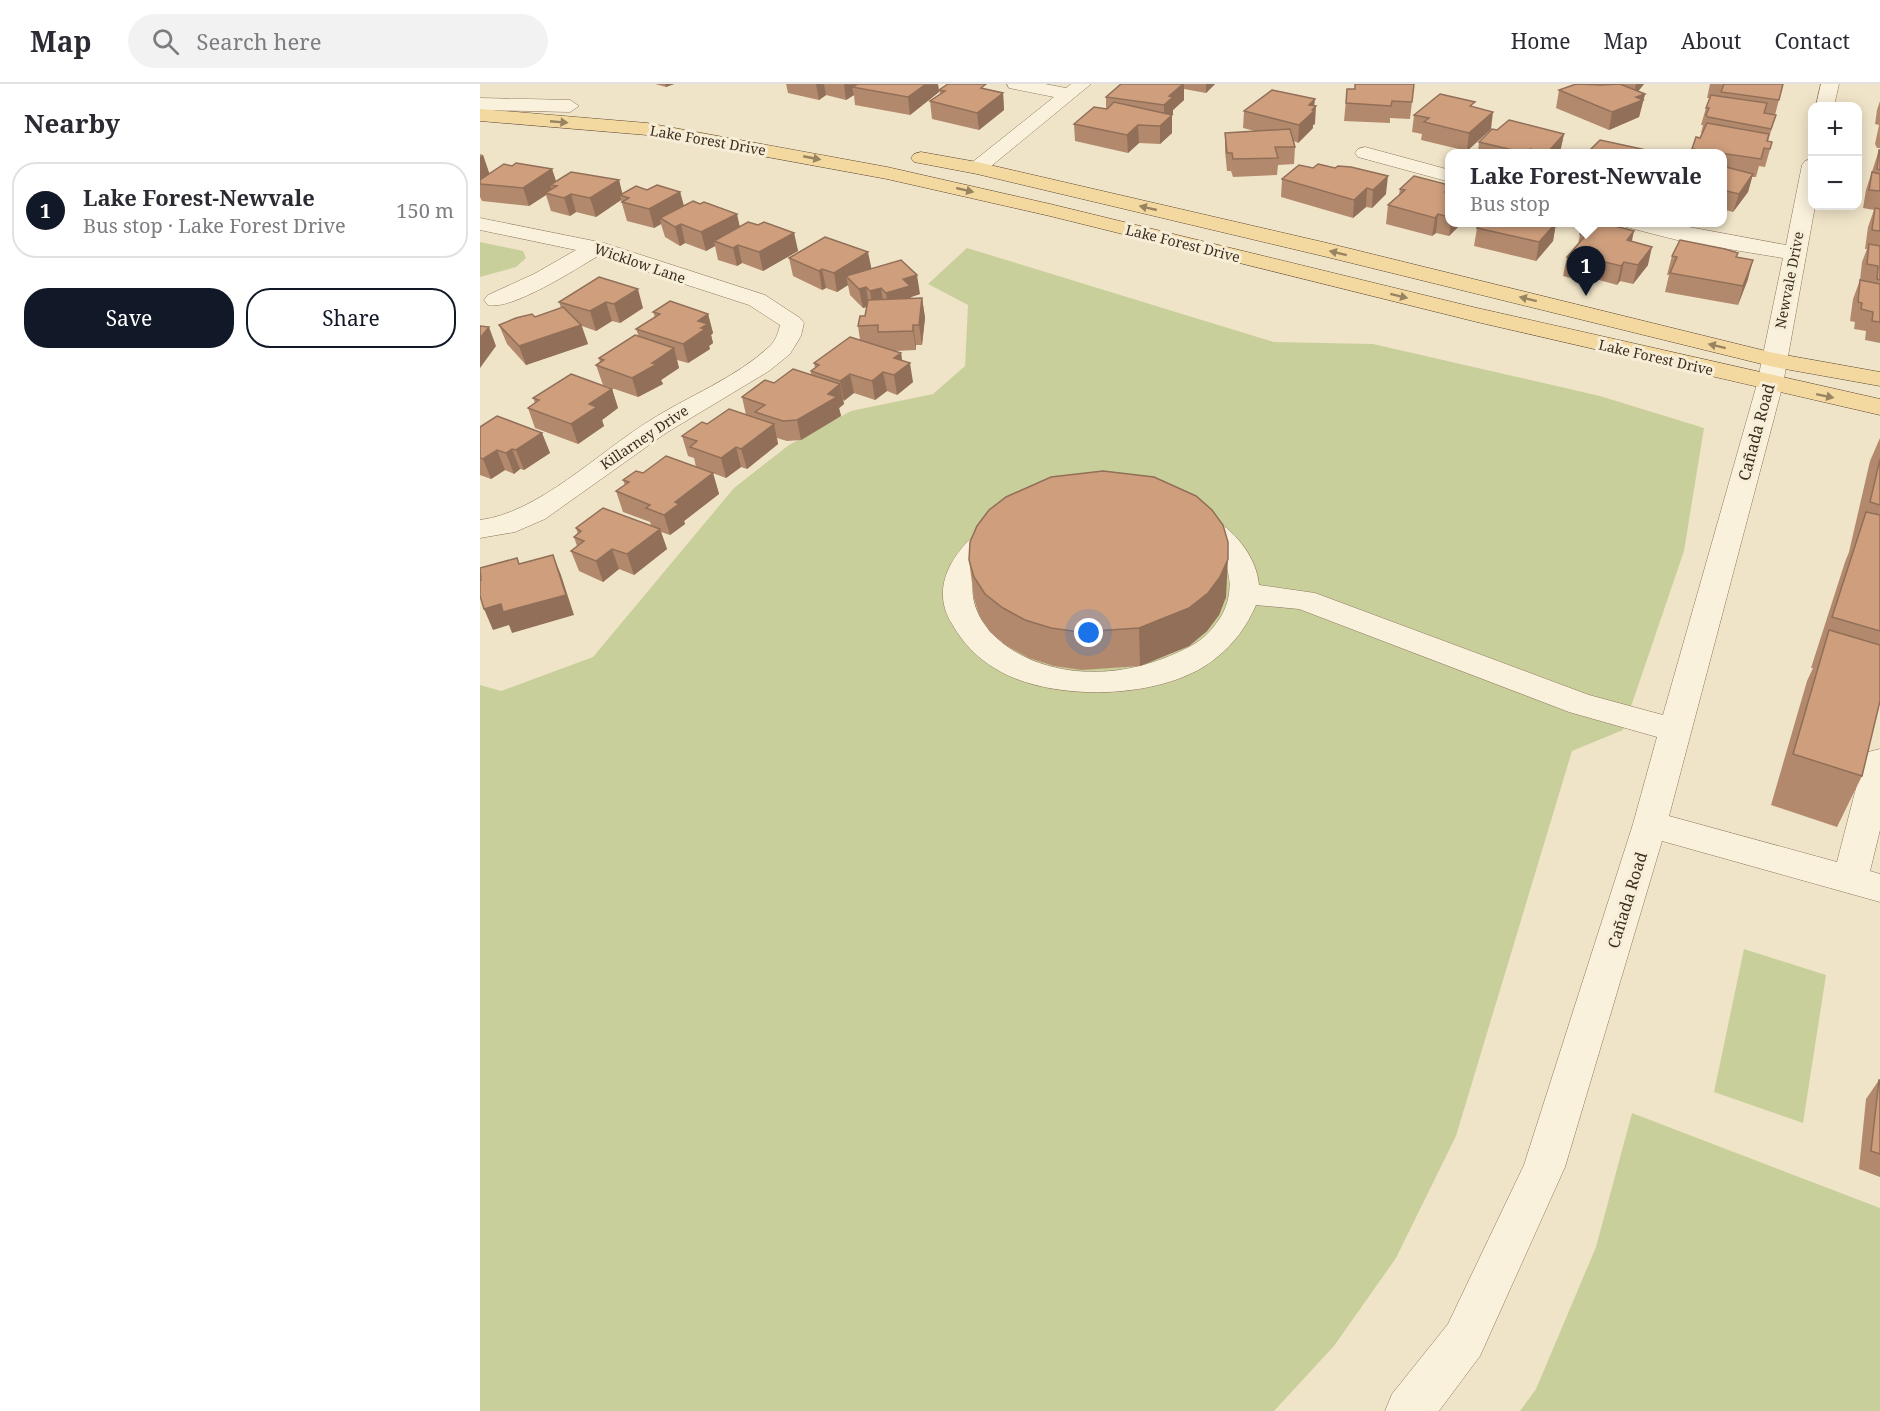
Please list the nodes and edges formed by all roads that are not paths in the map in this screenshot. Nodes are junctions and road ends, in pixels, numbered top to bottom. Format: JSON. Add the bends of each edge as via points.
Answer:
{"nodes":[{"id":1,"x":1016,"y":84,"type":"edge"},
{"id":2,"x":1830,"y":84,"type":"edge"},
{"id":3,"x":1075,"y":89,"type":"edge"},
{"id":4,"x":480,"y":98,"type":"edge"},
{"id":5,"x":1826,"y":102,"type":"edge"},
{"id":6,"x":480,"y":104,"type":"edge"},
{"id":7,"x":570,"y":106,"type":"junction"},
{"id":8,"x":480,"y":115,"type":"edge"},
{"id":9,"x":777,"y":132,"type":"dead end"},
{"id":10,"x":1365,"y":153,"type":"dead end"},
{"id":11,"x":891,"y":163,"type":"junction"},
{"id":12,"x":977,"y":168,"type":"junction"},
{"id":13,"x":1445,"y":175,"type":"edge"},
{"id":14,"x":1808,"y":185,"type":"edge"},
{"id":15,"x":1050,"y":210,"type":"junction"},
{"id":16,"x":480,"y":224,"type":"edge"},
{"id":17,"x":1654,"y":227,"type":"edge"},
{"id":18,"x":596,"y":248,"type":"junction"},
{"id":19,"x":1794,"y":253,"type":"junction"},
{"id":20,"x":496,"y":300,"type":"dead end"},
{"id":21,"x":792,"y":323,"type":"joint"},
{"id":22,"x":1772,"y":372,"type":"junction"},
{"id":23,"x":1880,"y":379,"type":"edge"},
{"id":24,"x":1880,"y":407,"type":"edge"},
{"id":25,"x":480,"y":529,"type":"edge"},
{"id":26,"x":1245,"y":594,"type":"junction"},
{"id":27,"x":1675,"y":730,"type":"junction"},
{"id":28,"x":1880,"y":761,"type":"edge"},
{"id":29,"x":1650,"y":824,"type":"junction"},
{"id":30,"x":1865,"y":884,"type":"edge"},
{"id":31,"x":1409,"y":1411,"type":"edge"}],
"edges":[{"from":1,"to":3,"type":"street"},
{"from":2,"to":5,"type":"street"},
{"from":3,"to":12,"type":"street"},
{"from":4,"to":7,"type":"main road","name":"Lake Forest Drive"},
{"from":6,"to":7,"type":"street"},
{"from":7,"to":9,"type":"main road","name":"Lake Forest Drive"},
{"from":8,"to":11,"type":"main road","name":"Lake Forest Drive","one_way":true,"via":[[647,129]]},
{"from":10,"to":13,"type":"street"},
{"from":11,"to":12,"type":"main road","name":"Lake Forest Drive"},
{"from":11,"to":15,"type":"main road","name":"Lake Forest Drive","one_way":true},
{"from":12,"to":15,"type":"main road","via":[[1039,197]]},
{"from":22,"to":12,"type":"main road","name":"Lake Forest Drive","one_way":true,"via":[[1327,250]]},
{"from":14,"to":19,"type":"street","name":"Newvale Drive"},
{"from":15,"to":22,"type":"main road","name":"Lake Forest Drive","one_way":true},
{"from":16,"to":18,"type":"street","name":"Wicklow Lane"},
{"from":17,"to":19,"type":"street"},
{"from":18,"to":20,"type":"street"},
{"from":18,"to":21,"type":"street","name":"Wicklow Lane","via":[[757,300]]},
{"from":19,"to":22,"type":"street","name":"Newvale Drive"},
{"from":21,"to":25,"type":"street","name":"Killarney Drive","via":[[781,349],[760,366],[657,427],[535,513],[505,526]]},
{"from":22,"to":23,"type":"main road","name":"Lake Forest Drive"},
{"from":22,"to":24,"type":"main road","name":"Lake Forest Drive","one_way":true},
{"from":22,"to":27,"type":"street","name":"Cañada Road"},
{"from":26,"to":26,"type":"street","via":[[1235,621],[1214,645],[1183,664],[1144,677],[1100,682],[1057,679],[1010,663],[987,649],[966,626],[957,600],[960,573],[974,549],[998,528],[1029,512],[1064,502],[1102,498],[1149,503],[1206,525],[1228,545],[1242,568]]},
{"from":26,"to":27,"type":"street","via":[[1304,600],[1580,704]]},
{"from":27,"to":29,"type":"street","name":"Cañada Road"},
{"from":28,"to":30,"type":"street"},
{"from":29,"to":30,"type":"street"},
{"from":29,"to":31,"type":"street","name":"Cañada Road","via":[[1544,1167],[1464,1340]]}]}
